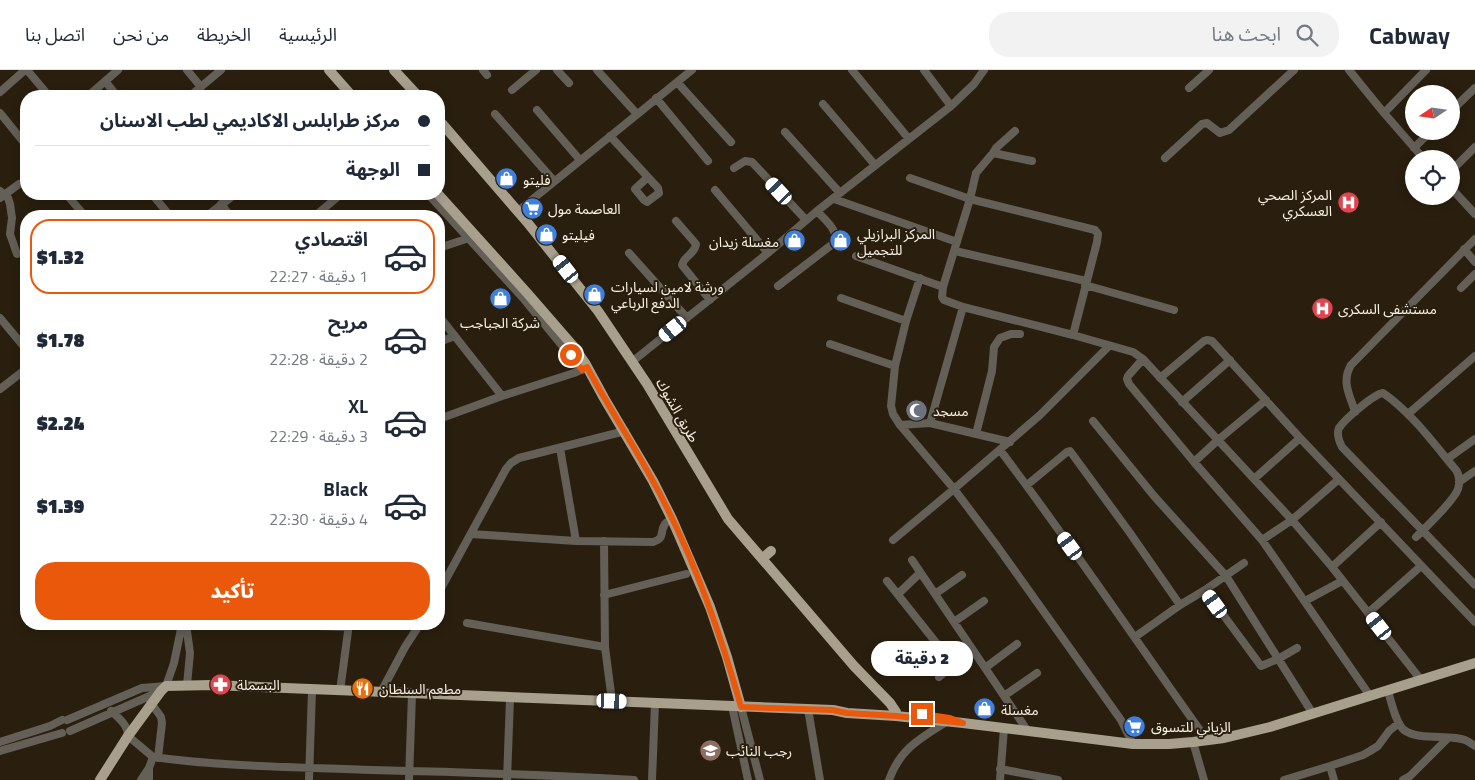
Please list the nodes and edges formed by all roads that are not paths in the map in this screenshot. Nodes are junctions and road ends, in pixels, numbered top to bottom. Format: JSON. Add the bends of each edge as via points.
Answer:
{"nodes":[{"id":1,"x":26,"y":70,"type":"edge"},
{"id":2,"x":118,"y":70,"type":"edge"},
{"id":3,"x":187,"y":70,"type":"edge"},
{"id":4,"x":221,"y":70,"type":"edge"},
{"id":5,"x":329,"y":70,"type":"edge"},
{"id":6,"x":394,"y":70,"type":"edge"},
{"id":7,"x":536,"y":70,"type":"edge"},
{"id":8,"x":557,"y":70,"type":"edge"},
{"id":9,"x":597,"y":70,"type":"edge"},
{"id":10,"x":692,"y":70,"type":"edge"},
{"id":11,"x":852,"y":70,"type":"edge"},
{"id":12,"x":924,"y":70,"type":"edge"},
{"id":13,"x":984,"y":70,"type":"edge"},
{"id":14,"x":1209,"y":70,"type":"edge"},
{"id":15,"x":1294,"y":70,"type":"edge"},
{"id":16,"x":1361,"y":70,"type":"edge"},
{"id":17,"x":1426,"y":70,"type":"edge"},
{"id":18,"x":1352,"y":73,"type":"edge"},
{"id":19,"x":105,"y":82,"type":"junction"},
{"id":20,"x":677,"y":82,"type":"junction"},
{"id":21,"x":569,"y":84,"type":"dead end"},
{"id":22,"x":201,"y":87,"type":"junction"},
{"id":23,"x":1189,"y":88,"type":"dead end"},
{"id":24,"x":1475,"y":88,"type":"edge"},
{"id":25,"x":44,"y":90,"type":"edge"},
{"id":26,"x":95,"y":90,"type":"edge"},
{"id":27,"x":112,"y":90,"type":"edge"},
{"id":28,"x":197,"y":90,"type":"edge"},
{"id":29,"x":347,"y":90,"type":"edge"},
{"id":30,"x":412,"y":90,"type":"edge"},
{"id":31,"x":512,"y":90,"type":"dead end"},
{"id":32,"x":0,"y":92,"type":"edge"},
{"id":33,"x":656,"y":98,"type":"junction"},
{"id":34,"x":1460,"y":102,"type":"edge"},
{"id":35,"x":823,"y":104,"type":"dead end"},
{"id":36,"x":951,"y":106,"type":"junction"},
{"id":37,"x":537,"y":110,"type":"dead end"},
{"id":38,"x":0,"y":113,"type":"edge"},
{"id":39,"x":1384,"y":113,"type":"junction"},
{"id":40,"x":495,"y":114,"type":"dead end"},
{"id":41,"x":636,"y":114,"type":"junction"},
{"id":42,"x":445,"y":127,"type":"edge"},
{"id":43,"x":1015,"y":131,"type":"dead end"},
{"id":44,"x":785,"y":132,"type":"dead end"},
{"id":45,"x":610,"y":136,"type":"junction"},
{"id":46,"x":20,"y":138,"type":"edge"},
{"id":47,"x":909,"y":139,"type":"junction"},
{"id":48,"x":1422,"y":140,"type":"edge"},
{"id":49,"x":731,"y":142,"type":"dead end"},
{"id":50,"x":1475,"y":147,"type":"edge"},
{"id":51,"x":1414,"y":148,"type":"joint"},
{"id":52,"x":994,"y":153,"type":"junction"},
{"id":53,"x":1165,"y":158,"type":"dead end"},
{"id":54,"x":580,"y":160,"type":"junction"},
{"id":55,"x":708,"y":161,"type":"dead end"},
{"id":56,"x":1032,"y":161,"type":"dead end"},
{"id":57,"x":1460,"y":162,"type":"edge"},
{"id":58,"x":875,"y":165,"type":"junction"},
{"id":59,"x":734,"y":168,"type":"dead end"},
{"id":60,"x":648,"y":176,"type":"dead end"},
{"id":61,"x":910,"y":178,"type":"dead end"},
{"id":62,"x":554,"y":181,"type":"junction"},
{"id":63,"x":19,"y":184,"type":"dead end"},
{"id":64,"x":715,"y":190,"type":"dead end"},
{"id":65,"x":1,"y":195,"type":"edge"},
{"id":66,"x":837,"y":196,"type":"junction"},
{"id":67,"x":1460,"y":198,"type":"edge"},
{"id":68,"x":970,"y":199,"type":"junction"},
{"id":69,"x":72,"y":200,"type":"edge"},
{"id":70,"x":157,"y":200,"type":"edge"},
{"id":71,"x":226,"y":200,"type":"edge"},
{"id":72,"x":334,"y":200,"type":"edge"},
{"id":73,"x":434,"y":200,"type":"edge"},
{"id":74,"x":443,"y":200,"type":"edge"},
{"id":75,"x":221,"y":204,"type":"junction"},
{"id":76,"x":80,"y":210,"type":"edge"},
{"id":77,"x":165,"y":210,"type":"edge"},
{"id":78,"x":214,"y":210,"type":"edge"},
{"id":79,"x":226,"y":210,"type":"edge"},
{"id":80,"x":322,"y":210,"type":"edge"},
{"id":81,"x":444,"y":210,"type":"edge"},
{"id":82,"x":445,"y":211,"type":"edge"},
{"id":83,"x":518,"y":211,"type":"junction"},
{"id":84,"x":817,"y":211,"type":"junction"},
{"id":85,"x":1475,"y":214,"type":"edge"},
{"id":86,"x":806,"y":220,"type":"junction"},
{"id":87,"x":676,"y":221,"type":"dead end"},
{"id":88,"x":472,"y":237,"type":"junction"},
{"id":89,"x":1475,"y":239,"type":"edge"},
{"id":90,"x":445,"y":246,"type":"edge"},
{"id":91,"x":956,"y":246,"type":"junction"},
{"id":92,"x":1464,"y":250,"type":"junction"},
{"id":93,"x":629,"y":253,"type":"dead end"},
{"id":94,"x":768,"y":253,"type":"junction"},
{"id":95,"x":16,"y":254,"type":"dead end"},
{"id":96,"x":856,"y":256,"type":"dead end"},
{"id":97,"x":1475,"y":262,"type":"edge"},
{"id":98,"x":1475,"y":274,"type":"edge"},
{"id":99,"x":920,"y":278,"type":"junction"},
{"id":100,"x":1086,"y":283,"type":"junction"},
{"id":101,"x":778,"y":286,"type":"dead end"},
{"id":102,"x":943,"y":287,"type":"junction"},
{"id":103,"x":1462,"y":288,"type":"dead end"},
{"id":104,"x":841,"y":298,"type":"dead end"},
{"id":105,"x":710,"y":300,"type":"junction"},
{"id":106,"x":963,"y":306,"type":"junction"},
{"id":107,"x":1174,"y":310,"type":"dead end"},
{"id":108,"x":0,"y":318,"type":"edge"},
{"id":109,"x":687,"y":318,"type":"junction"},
{"id":110,"x":906,"y":321,"type":"junction"},
{"id":111,"x":445,"y":324,"type":"edge"},
{"id":112,"x":1020,"y":334,"type":"dead end"},
{"id":113,"x":1073,"y":335,"type":"junction"},
{"id":114,"x":455,"y":336,"type":"junction"},
{"id":115,"x":445,"y":340,"type":"edge"},
{"id":116,"x":20,"y":342,"type":"edge"},
{"id":117,"x":830,"y":344,"type":"dead end"},
{"id":118,"x":1109,"y":346,"type":"junction"},
{"id":119,"x":1475,"y":356,"type":"edge"},
{"id":120,"x":1143,"y":359,"type":"junction"},
{"id":121,"x":1230,"y":360,"type":"junction"},
{"id":122,"x":633,"y":362,"type":"junction"},
{"id":123,"x":894,"y":366,"type":"junction"},
{"id":124,"x":585,"y":368,"type":"junction"},
{"id":125,"x":20,"y":374,"type":"edge"},
{"id":126,"x":1160,"y":378,"type":"junction"},
{"id":127,"x":0,"y":389,"type":"edge"},
{"id":128,"x":502,"y":396,"type":"junction"},
{"id":129,"x":1266,"y":400,"type":"junction"},
{"id":130,"x":1182,"y":402,"type":"junction"},
{"id":131,"x":1356,"y":412,"type":"junction"},
{"id":132,"x":1408,"y":414,"type":"junction"},
{"id":133,"x":445,"y":417,"type":"edge"},
{"id":134,"x":1093,"y":422,"type":"dead end"},
{"id":135,"x":930,"y":423,"type":"junction"},
{"id":136,"x":900,"y":425,"type":"junction"},
{"id":137,"x":625,"y":431,"type":"junction"},
{"id":138,"x":976,"y":434,"type":"junction"},
{"id":139,"x":1300,"y":438,"type":"junction"},
{"id":140,"x":1475,"y":439,"type":"edge"},
{"id":141,"x":1218,"y":440,"type":"junction"},
{"id":142,"x":1010,"y":442,"type":"junction"},
{"id":143,"x":560,"y":448,"type":"junction"},
{"id":144,"x":1000,"y":450,"type":"junction"},
{"id":145,"x":1447,"y":459,"type":"junction"},
{"id":146,"x":1194,"y":462,"type":"junction"},
{"id":147,"x":1475,"y":471,"type":"edge"},
{"id":148,"x":1254,"y":479,"type":"junction"},
{"id":149,"x":1339,"y":479,"type":"junction"},
{"id":150,"x":1459,"y":482,"type":"junction"},
{"id":151,"x":1027,"y":485,"type":"junction"},
{"id":152,"x":954,"y":489,"type":"junction"},
{"id":153,"x":672,"y":519,"type":"junction"},
{"id":154,"x":1292,"y":520,"type":"junction"},
{"id":155,"x":1381,"y":522,"type":"junction"},
{"id":156,"x":1423,"y":530,"type":"junction"},
{"id":157,"x":471,"y":534,"type":"junction"},
{"id":158,"x":1416,"y":537,"type":"dead end"},
{"id":159,"x":892,"y":540,"type":"dead end"},
{"id":160,"x":1262,"y":540,"type":"junction"},
{"id":161,"x":604,"y":541,"type":"junction"},
{"id":162,"x":576,"y":542,"type":"junction"},
{"id":163,"x":771,"y":550,"type":"dead end"},
{"id":164,"x":763,"y":558,"type":"junction"},
{"id":165,"x":912,"y":560,"type":"dead end"},
{"id":166,"x":1244,"y":563,"type":"dead end"},
{"id":167,"x":1422,"y":566,"type":"junction"},
{"id":168,"x":1332,"y":567,"type":"junction"},
{"id":169,"x":920,"y":573,"type":"junction"},
{"id":170,"x":686,"y":574,"type":"dead end"},
{"id":171,"x":962,"y":575,"type":"dead end"},
{"id":172,"x":1226,"y":576,"type":"junction"},
{"id":173,"x":445,"y":581,"type":"edge"},
{"id":174,"x":887,"y":581,"type":"dead end"},
{"id":175,"x":1342,"y":581,"type":"junction"},
{"id":176,"x":1475,"y":585,"type":"edge"},
{"id":177,"x":1205,"y":590,"type":"junction"},
{"id":178,"x":898,"y":594,"type":"junction"},
{"id":179,"x":935,"y":594,"type":"junction"},
{"id":180,"x":604,"y":595,"type":"junction"},
{"id":181,"x":984,"y":601,"type":"dead end"},
{"id":182,"x":1305,"y":601,"type":"junction"},
{"id":183,"x":1180,"y":605,"type":"junction"},
{"id":184,"x":1368,"y":613,"type":"junction"},
{"id":185,"x":954,"y":622,"type":"junction"},
{"id":186,"x":1475,"y":622,"type":"edge"},
{"id":187,"x":467,"y":623,"type":"dead end"},
{"id":188,"x":181,"y":630,"type":"edge"},
{"id":189,"x":187,"y":630,"type":"edge"},
{"id":190,"x":348,"y":630,"type":"edge"},
{"id":191,"x":416,"y":630,"type":"edge"},
{"id":192,"x":1135,"y":637,"type":"junction"},
{"id":193,"x":1017,"y":644,"type":"dead end"},
{"id":194,"x":605,"y":647,"type":"junction"},
{"id":195,"x":971,"y":648,"type":"junction"},
{"id":196,"x":1297,"y":648,"type":"dead end"},
{"id":197,"x":1278,"y":659,"type":"junction"},
{"id":198,"x":1475,"y":663,"type":"edge"},
{"id":199,"x":953,"y":664,"type":"junction"},
{"id":200,"x":984,"y":668,"type":"junction"},
{"id":201,"x":1037,"y":673,"type":"dead end"},
{"id":202,"x":939,"y":677,"type":"dead end"},
{"id":203,"x":1421,"y":680,"type":"junction"},
{"id":204,"x":187,"y":686,"type":"junction"},
{"id":205,"x":163,"y":688,"type":"junction"},
{"id":206,"x":312,"y":690,"type":"junction"},
{"id":207,"x":1388,"y":691,"type":"junction"},
{"id":208,"x":340,"y":692,"type":"junction"},
{"id":209,"x":381,"y":692,"type":"junction"},
{"id":210,"x":128,"y":693,"type":"junction"},
{"id":211,"x":412,"y":694,"type":"junction"},
{"id":212,"x":1004,"y":696,"type":"junction"},
{"id":213,"x":1370,"y":696,"type":"junction"},
{"id":214,"x":510,"y":698,"type":"junction"},
{"id":215,"x":612,"y":701,"type":"junction"},
{"id":216,"x":136,"y":702,"type":"junction"},
{"id":217,"x":151,"y":703,"type":"junction"},
{"id":218,"x":655,"y":703,"type":"junction"},
{"id":219,"x":104,"y":704,"type":"junction"},
{"id":220,"x":736,"y":706,"type":"junction"},
{"id":221,"x":808,"y":709,"type":"junction"},
{"id":222,"x":114,"y":712,"type":"junction"},
{"id":223,"x":896,"y":714,"type":"junction"},
{"id":224,"x":1313,"y":714,"type":"junction"},
{"id":225,"x":143,"y":715,"type":"junction"},
{"id":226,"x":64,"y":720,"type":"junction"},
{"id":227,"x":946,"y":722,"type":"junction"},
{"id":228,"x":1399,"y":722,"type":"junction"},
{"id":229,"x":963,"y":723,"type":"junction"},
{"id":230,"x":1004,"y":728,"type":"junction"},
{"id":231,"x":1027,"y":730,"type":"junction"},
{"id":232,"x":66,"y":732,"type":"junction"},
{"id":233,"x":128,"y":736,"type":"junction"},
{"id":234,"x":1448,"y":738,"type":"junction"},
{"id":235,"x":1207,"y":740,"type":"junction"},
{"id":236,"x":0,"y":742,"type":"edge"},
{"id":237,"x":1193,"y":742,"type":"junction"},
{"id":238,"x":1133,"y":744,"type":"junction"},
{"id":239,"x":1475,"y":746,"type":"edge"},
{"id":240,"x":0,"y":751,"type":"edge"},
{"id":241,"x":156,"y":757,"type":"junction"},
{"id":242,"x":1330,"y":766,"type":"junction"},
{"id":243,"x":149,"y":768,"type":"junction"},
{"id":244,"x":310,"y":768,"type":"junction"},
{"id":245,"x":1000,"y":769,"type":"junction"},
{"id":246,"x":409,"y":771,"type":"junction"},
{"id":247,"x":507,"y":777,"type":"edge"},
{"id":248,"x":100,"y":780,"type":"edge"},
{"id":249,"x":141,"y":780,"type":"edge"},
{"id":250,"x":149,"y":780,"type":"edge"},
{"id":251,"x":309,"y":780,"type":"edge"},
{"id":252,"x":409,"y":780,"type":"edge"},
{"id":253,"x":634,"y":780,"type":"edge"},
{"id":254,"x":652,"y":780,"type":"edge"},
{"id":255,"x":748,"y":780,"type":"edge"},
{"id":256,"x":760,"y":780,"type":"edge"},
{"id":257,"x":820,"y":780,"type":"edge"},
{"id":258,"x":889,"y":780,"type":"edge"},
{"id":259,"x":1000,"y":780,"type":"edge"},
{"id":260,"x":1058,"y":780,"type":"edge"},
{"id":261,"x":1204,"y":780,"type":"edge"},
{"id":262,"x":1284,"y":780,"type":"edge"},
{"id":263,"x":1334,"y":780,"type":"edge"},
{"id":264,"x":1403,"y":780,"type":"edge"}],
"edges":[{"from":1,"to":25,"type":"street"},
{"from":1,"to":32,"type":"street"},
{"from":2,"to":19,"type":"street"},
{"from":3,"to":22,"type":"street"},
{"from":4,"to":22,"type":"street"},
{"from":5,"to":29,"type":"main road"},
{"from":6,"to":30,"type":"main road"},
{"from":7,"to":31,"type":"street"},
{"from":8,"to":21,"type":"street"},
{"from":9,"to":41,"type":"street"},
{"from":10,"to":20,"type":"street"},
{"from":11,"to":47,"type":"street"},
{"from":12,"to":36,"type":"street"},
{"from":13,"to":36,"type":"street"},
{"from":14,"to":23,"type":"street"},
{"from":15,"to":53,"type":"street","via":[[1229,130],[1220,133],[1205,123]]},
{"from":16,"to":18,"type":"street"},
{"from":17,"to":39,"type":"street"},
{"from":18,"to":39,"type":"street"},
{"from":19,"to":26,"type":"street"},
{"from":19,"to":27,"type":"street"},
{"from":20,"to":33,"type":"street"},
{"from":20,"to":49,"type":"street"},
{"from":22,"to":28,"type":"street"},
{"from":24,"to":34,"type":"street"},
{"from":33,"to":41,"type":"street"},
{"from":33,"to":55,"type":"street"},
{"from":35,"to":58,"type":"street"},
{"from":36,"to":47,"type":"street"},
{"from":37,"to":54,"type":"street"},
{"from":38,"to":46,"type":"street"},
{"from":39,"to":51,"type":"street"},
{"from":40,"to":62,"type":"street"},
{"from":41,"to":45,"type":"street"},
{"from":42,"to":83,"type":"main road","name":"طريق الشوك"},
{"from":43,"to":52,"type":"street"},
{"from":44,"to":66,"type":"street"},
{"from":45,"to":54,"type":"street"},
{"from":45,"to":60,"type":"street"},
{"from":47,"to":58,"type":"street"},
{"from":48,"to":51,"type":"street"},
{"from":50,"to":57,"type":"street"},
{"from":52,"to":56,"type":"street"},
{"from":52,"to":68,"type":"street","via":[[976,173]]},
{"from":54,"to":62,"type":"street"},
{"from":58,"to":66,"type":"street"},
{"from":59,"to":86,"type":"street","via":[[745,161],[752,162]]},
{"from":61,"to":68,"type":"street"},
{"from":62,"to":83,"type":"street"},
{"from":63,"to":65,"type":"street"},
{"from":64,"to":94,"type":"street"},
{"from":65,"to":95,"type":"street","via":[[8,198],[12,210],[10,234]]},
{"from":66,"to":84,"type":"street"},
{"from":66,"to":91,"type":"street"},
{"from":67,"to":85,"type":"street"},
{"from":68,"to":91,"type":"street"},
{"from":68,"to":100,"type":"street","via":[[1095,230],[1097,242]]},
{"from":69,"to":76,"type":"street"},
{"from":70,"to":77,"type":"street"},
{"from":71,"to":75,"type":"street"},
{"from":72,"to":80,"type":"street"},
{"from":73,"to":81,"type":"street"},
{"from":74,"to":88,"type":"main road"},
{"from":75,"to":78,"type":"street"},
{"from":75,"to":79,"type":"street"},
{"from":82,"to":88,"type":"street"},
{"from":83,"to":122,"type":"main road","name":"طريق الشوك","via":[[593,304]]},
{"from":84,"to":86,"type":"street"},
{"from":84,"to":101,"type":"street","via":[[835,232],[836,240]]},
{"from":86,"to":94,"type":"street"},
{"from":87,"to":105,"type":"street","via":[[696,244],[682,265]]},
{"from":88,"to":90,"type":"street"},
{"from":88,"to":124,"type":"main road","via":[[568,341]]},
{"from":89,"to":92,"type":"street"},
{"from":91,"to":100,"type":"street"},
{"from":91,"to":102,"type":"street"},
{"from":92,"to":97,"type":"street"},
{"from":92,"to":131,"type":"street","via":[[1351,365],[1346,383]]},
{"from":93,"to":109,"type":"street"},
{"from":94,"to":105,"type":"street"},
{"from":96,"to":99,"type":"street"},
{"from":98,"to":103,"type":"street"},
{"from":99,"to":102,"type":"street"},
{"from":99,"to":110,"type":"street"},
{"from":100,"to":107,"type":"street"},
{"from":100,"to":113,"type":"street"},
{"from":102,"to":106,"type":"street","via":[[944,300]]},
{"from":104,"to":110,"type":"street"},
{"from":105,"to":109,"type":"street"},
{"from":106,"to":113,"type":"street"},
{"from":106,"to":135,"type":"street"},
{"from":108,"to":116,"type":"street"},
{"from":109,"to":122,"type":"street"},
{"from":110,"to":123,"type":"street"},
{"from":111,"to":114,"type":"street"},
{"from":112,"to":138,"type":"street","via":[[1000,338],[994,347],[992,372]]},
{"from":113,"to":118,"type":"street"},
{"from":114,"to":115,"type":"street"},
{"from":114,"to":128,"type":"street"},
{"from":117,"to":123,"type":"street"},
{"from":118,"to":120,"type":"street","via":[[1133,352]]},
{"from":118,"to":142,"type":"street"},
{"from":119,"to":132,"type":"street"},
{"from":120,"to":126,"type":"street"},
{"from":120,"to":146,"type":"street","via":[[1127,381]]},
{"from":121,"to":126,"type":"street","via":[[1212,341],[1207,340]]},
{"from":121,"to":129,"type":"street"},
{"from":121,"to":130,"type":"street"},
{"from":122,"to":164,"type":"main road","name":"طريق الشوك","via":[[721,508]]},
{"from":123,"to":136,"type":"street","via":[[891,406]]},
{"from":124,"to":128,"type":"street"},
{"from":124,"to":137,"type":"main road"},
{"from":125,"to":127,"type":"street"},
{"from":126,"to":130,"type":"street"},
{"from":128,"to":133,"type":"street"},
{"from":129,"to":139,"type":"street"},
{"from":129,"to":141,"type":"street"},
{"from":130,"to":141,"type":"street"},
{"from":131,"to":132,"type":"street","via":[[1383,392]]},
{"from":131,"to":156,"type":"street","via":[[1339,428],[1339,442]]},
{"from":132,"to":145,"type":"street"},
{"from":134,"to":172,"type":"street"},
{"from":135,"to":136,"type":"street"},
{"from":135,"to":138,"type":"street"},
{"from":136,"to":152,"type":"street"},
{"from":137,"to":143,"type":"street"},
{"from":137,"to":153,"type":"main road"},
{"from":138,"to":142,"type":"street"},
{"from":139,"to":148,"type":"street"},
{"from":139,"to":149,"type":"street"},
{"from":140,"to":145,"type":"street"},
{"from":141,"to":146,"type":"street"},
{"from":141,"to":148,"type":"street"},
{"from":142,"to":144,"type":"street"},
{"from":143,"to":157,"type":"street","via":[[511,463]]},
{"from":143,"to":162,"type":"street"},
{"from":144,"to":151,"type":"street"},
{"from":144,"to":152,"type":"street"},
{"from":145,"to":150,"type":"street","via":[[1458,474]]},
{"from":146,"to":160,"type":"street"},
{"from":147,"to":150,"type":"street"},
{"from":148,"to":154,"type":"street"},
{"from":149,"to":154,"type":"street"},
{"from":149,"to":155,"type":"street"},
{"from":150,"to":156,"type":"street","via":[[1457,491]]},
{"from":151,"to":183,"type":"street","via":[[1070,451]]},
{"from":151,"to":192,"type":"street"},
{"from":152,"to":159,"type":"street"},
{"from":152,"to":238,"type":"street","via":[[1110,704]]},
{"from":153,"to":161,"type":"street","via":[[664,525],[661,538],[655,541]]},
{"from":153,"to":220,"type":"main road","via":[[710,607],[727,657]]},
{"from":154,"to":160,"type":"street"},
{"from":154,"to":168,"type":"street"},
{"from":155,"to":167,"type":"street"},
{"from":155,"to":168,"type":"street"},
{"from":156,"to":158,"type":"street"},
{"from":156,"to":176,"type":"street"},
{"from":157,"to":162,"type":"street"},
{"from":157,"to":173,"type":"street"},
{"from":160,"to":182,"type":"street"},
{"from":161,"to":162,"type":"street"},
{"from":161,"to":180,"type":"street"},
{"from":163,"to":164,"type":"main road"},
{"from":164,"to":223,"type":"main road","name":"طريق الشوك","via":[[854,666],[890,703]]},
{"from":165,"to":169,"type":"street"},
{"from":166,"to":172,"type":"street"},
{"from":167,"to":184,"type":"street"},
{"from":167,"to":186,"type":"street"},
{"from":168,"to":175,"type":"street"},
{"from":169,"to":178,"type":"street"},
{"from":169,"to":179,"type":"street"},
{"from":170,"to":180,"type":"street"},
{"from":171,"to":179,"type":"street"},
{"from":172,"to":177,"type":"street"},
{"from":172,"to":197,"type":"street"},
{"from":174,"to":178,"type":"street"},
{"from":175,"to":182,"type":"street"},
{"from":175,"to":184,"type":"street"},
{"from":177,"to":183,"type":"street"},
{"from":177,"to":197,"type":"street","via":[[1259,664],[1263,666]]},
{"from":178,"to":199,"type":"street"},
{"from":179,"to":185,"type":"street"},
{"from":180,"to":194,"type":"street"},
{"from":181,"to":185,"type":"street"},
{"from":182,"to":213,"type":"street"},
{"from":183,"to":192,"type":"street"},
{"from":184,"to":203,"type":"street"},
{"from":185,"to":195,"type":"street"},
{"from":187,"to":194,"type":"street"},
{"from":188,"to":205,"type":"street"},
{"from":189,"to":204,"type":"street","via":[[190,653]]},
{"from":190,"to":208,"type":"street"},
{"from":191,"to":209,"type":"street"},
{"from":192,"to":235,"type":"street"},
{"from":193,"to":200,"type":"street"},
{"from":194,"to":215,"type":"street"},
{"from":195,"to":199,"type":"street"},
{"from":195,"to":200,"type":"street"},
{"from":196,"to":197,"type":"street"},
{"from":197,"to":224,"type":"street"},
{"from":198,"to":203,"type":"main road"},
{"from":199,"to":202,"type":"street"},
{"from":200,"to":212,"type":"street"},
{"from":201,"to":212,"type":"street"},
{"from":203,"to":207,"type":"main road"},
{"from":204,"to":205,"type":"main road"},
{"from":204,"to":206,"type":"main road"},
{"from":205,"to":210,"type":"street","via":[[142,688]]},
{"from":205,"to":216,"type":"street"},
{"from":205,"to":217,"type":"main road"},
{"from":206,"to":208,"type":"main road"},
{"from":206,"to":244,"type":"street"},
{"from":207,"to":213,"type":"main road"},
{"from":207,"to":228,"type":"street"},
{"from":208,"to":209,"type":"main road"},
{"from":209,"to":211,"type":"main road"},
{"from":210,"to":216,"type":"street"},
{"from":210,"to":219,"type":"street"},
{"from":211,"to":214,"type":"main road"},
{"from":211,"to":246,"type":"street"},
{"from":212,"to":231,"type":"street"},
{"from":213,"to":224,"type":"main road"},
{"from":214,"to":215,"type":"main road"},
{"from":214,"to":247,"type":"street"},
{"from":215,"to":218,"type":"main road"},
{"from":216,"to":222,"type":"street"},
{"from":216,"to":225,"type":"street"},
{"from":217,"to":225,"type":"main road"},
{"from":217,"to":241,"type":"street","via":[[162,723]]},
{"from":218,"to":220,"type":"main road"},
{"from":218,"to":254,"type":"street"},
{"from":219,"to":222,"type":"street"},
{"from":219,"to":226,"type":"street"},
{"from":220,"to":221,"type":"main road"},
{"from":220,"to":255,"type":"street"},
{"from":220,"to":256,"type":"street","via":[[754,751]]},
{"from":221,"to":223,"type":"main road"},
{"from":221,"to":257,"type":"street"},
{"from":222,"to":232,"type":"street"},
{"from":222,"to":233,"type":"street","via":[[125,725]]},
{"from":223,"to":227,"type":"main road"},
{"from":223,"to":229,"type":"main road","via":[[945,717]]},
{"from":224,"to":235,"type":"main road","via":[[1239,735]]},
{"from":225,"to":233,"type":"main road"},
{"from":226,"to":232,"type":"street","via":[[72,726]]},
{"from":226,"to":232,"type":"street","via":[[58,728]]},
{"from":226,"to":236,"type":"street"},
{"from":227,"to":229,"type":"main road"},
{"from":227,"to":258,"type":"street","via":[[908,748],[896,763]]},
{"from":228,"to":234,"type":"street","via":[[1404,730],[1413,734]]},
{"from":228,"to":242,"type":"street","via":[[1370,752]]},
{"from":229,"to":230,"type":"main road"},
{"from":230,"to":231,"type":"main road"},
{"from":230,"to":245,"type":"street"},
{"from":231,"to":238,"type":"main road"},
{"from":232,"to":240,"type":"street"},
{"from":233,"to":241,"type":"street"},
{"from":233,"to":248,"type":"main road"},
{"from":234,"to":239,"type":"street","via":[[1465,740]]},
{"from":234,"to":264,"type":"street"},
{"from":235,"to":237,"type":"main road"},
{"from":237,"to":238,"type":"main road"},
{"from":237,"to":261,"type":"street"},
{"from":241,"to":243,"type":"street"},
{"from":241,"to":244,"type":"street"},
{"from":242,"to":262,"type":"street"},
{"from":242,"to":263,"type":"street"},
{"from":243,"to":249,"type":"street"},
{"from":243,"to":250,"type":"street"},
{"from":244,"to":246,"type":"street"},
{"from":244,"to":251,"type":"street"},
{"from":245,"to":259,"type":"street"},
{"from":245,"to":260,"type":"street"},
{"from":246,"to":247,"type":"street"},
{"from":246,"to":252,"type":"street"},
{"from":247,"to":253,"type":"street"}]}
